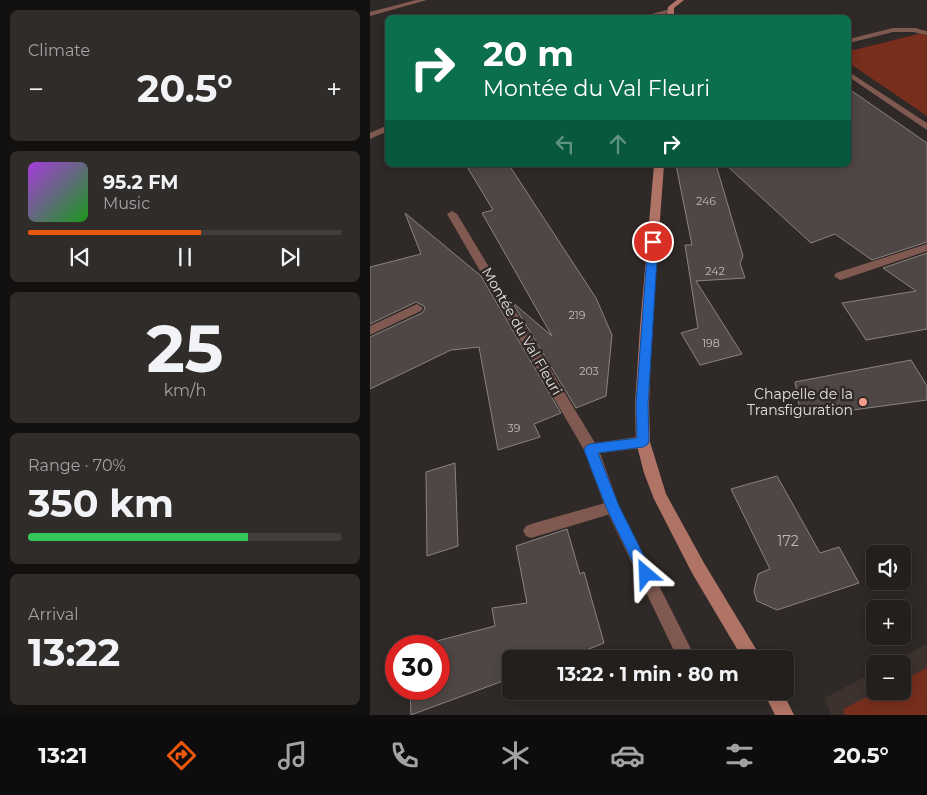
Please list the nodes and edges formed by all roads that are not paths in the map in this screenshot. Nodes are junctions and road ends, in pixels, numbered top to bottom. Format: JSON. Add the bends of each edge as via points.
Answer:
{"nodes":[{"id":1,"x":424,"y":0,"type":"edge"},
{"id":2,"x":681,"y":0,"type":"edge"},
{"id":3,"x":370,"y":14,"type":"edge"},
{"id":4,"x":670,"y":14,"type":"edge"},
{"id":5,"x":927,"y":33,"type":"edge"},
{"id":6,"x":851,"y":41,"type":"edge"},
{"id":7,"x":851,"y":75,"type":"edge"},
{"id":8,"x":927,"y":127,"type":"edge"},
{"id":9,"x":385,"y":129,"type":"edge"},
{"id":10,"x":370,"y":136,"type":"edge"},
{"id":11,"x":659,"y":167,"type":"edge"},
{"id":12,"x":452,"y":214,"type":"dead end"},
{"id":13,"x":927,"y":247,"type":"edge"},
{"id":14,"x":840,"y":276,"type":"dead end"},
{"id":15,"x":417,"y":308,"type":"dead end"},
{"id":16,"x":370,"y":331,"type":"edge"},
{"id":17,"x":643,"y":442,"type":"junction"},
{"id":18,"x":590,"y":450,"type":"junction"},
{"id":19,"x":612,"y":507,"type":"junction"},
{"id":20,"x":531,"y":531,"type":"dead end"},
{"id":21,"x":684,"y":650,"type":"edge"},
{"id":22,"x":748,"y":650,"type":"edge"},
{"id":23,"x":777,"y":700,"type":"edge"},
{"id":24,"x":785,"y":715,"type":"edge"}],
"edges":[{"from":1,"to":3,"type":"street"},
{"from":2,"to":4,"type":"street","via":[[674,4]]},
{"from":5,"to":6,"type":"street","via":[[894,30]]},
{"from":7,"to":8,"type":"street"},
{"from":9,"to":10,"type":"street"},
{"from":11,"to":17,"type":"street","via":[[646,327]]},
{"from":12,"to":18,"type":"street","name":"Montée du Val Fleuri"},
{"from":13,"to":14,"type":"street"},
{"from":15,"to":16,"type":"street"},
{"from":17,"to":18,"type":"street"},
{"from":17,"to":22,"type":"street","via":[[660,495],[698,568]]},
{"from":18,"to":19,"type":"street","name":"Montée du Val Fleuri"},
{"from":19,"to":20,"type":"street"},
{"from":19,"to":21,"type":"street","name":"Montée du Val Fleuri"},
{"from":23,"to":24,"type":"street"}]}
